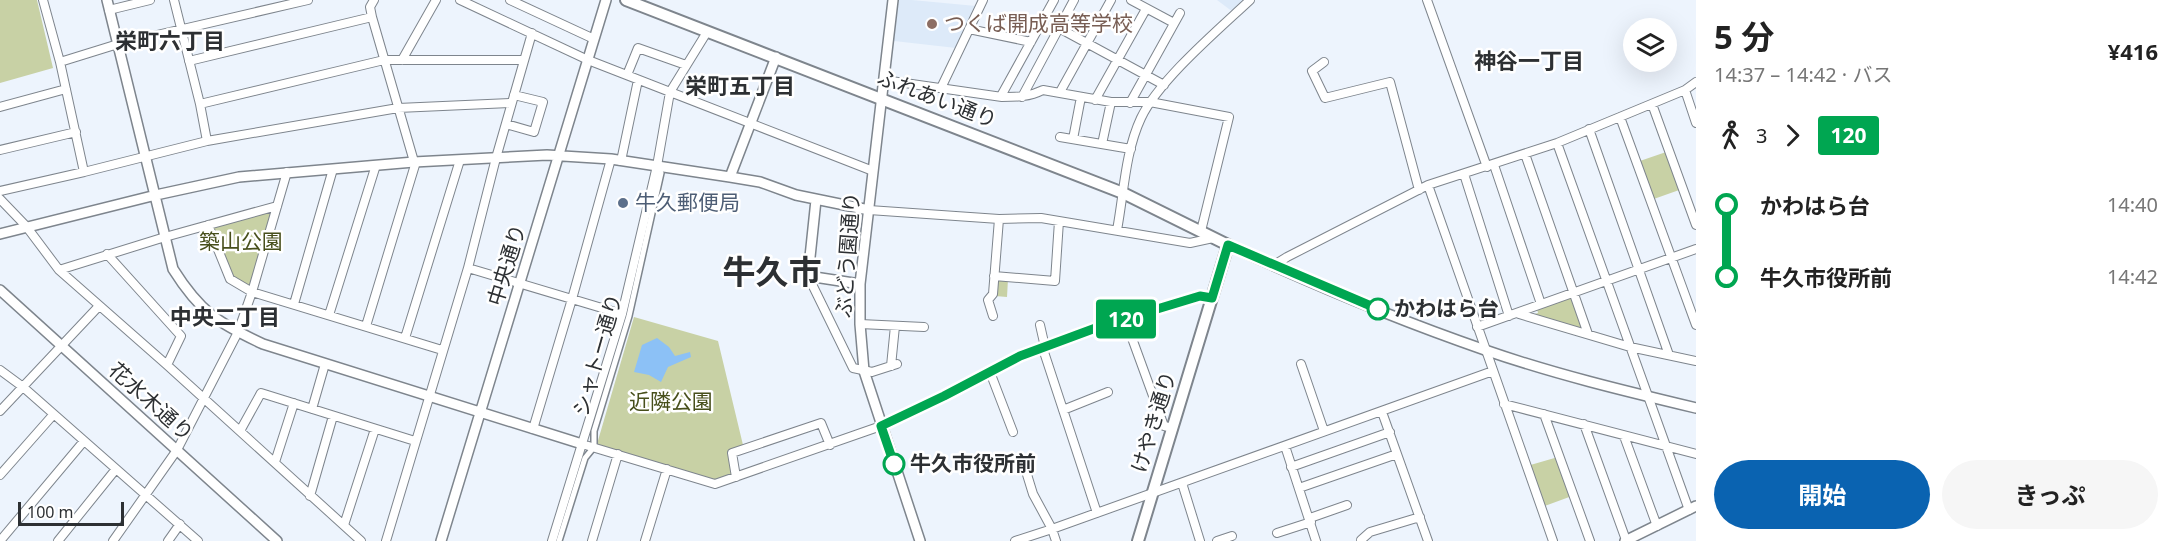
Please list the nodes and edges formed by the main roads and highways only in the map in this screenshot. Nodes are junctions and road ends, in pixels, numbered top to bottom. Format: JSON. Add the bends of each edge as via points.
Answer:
{"nodes":[{"id":1,"x":626,"y":0,"type":"edge"},
{"id":2,"x":1228,"y":245,"type":"joint"},
{"id":3,"x":1138,"y":541,"type":"edge"}],
"edges":[{"from":1,"to":2,"type":"main road","name":"ふれあい通り","via":[[1123,193]]},
{"from":2,"to":3,"type":"main road","name":"けやき通り"}]}
